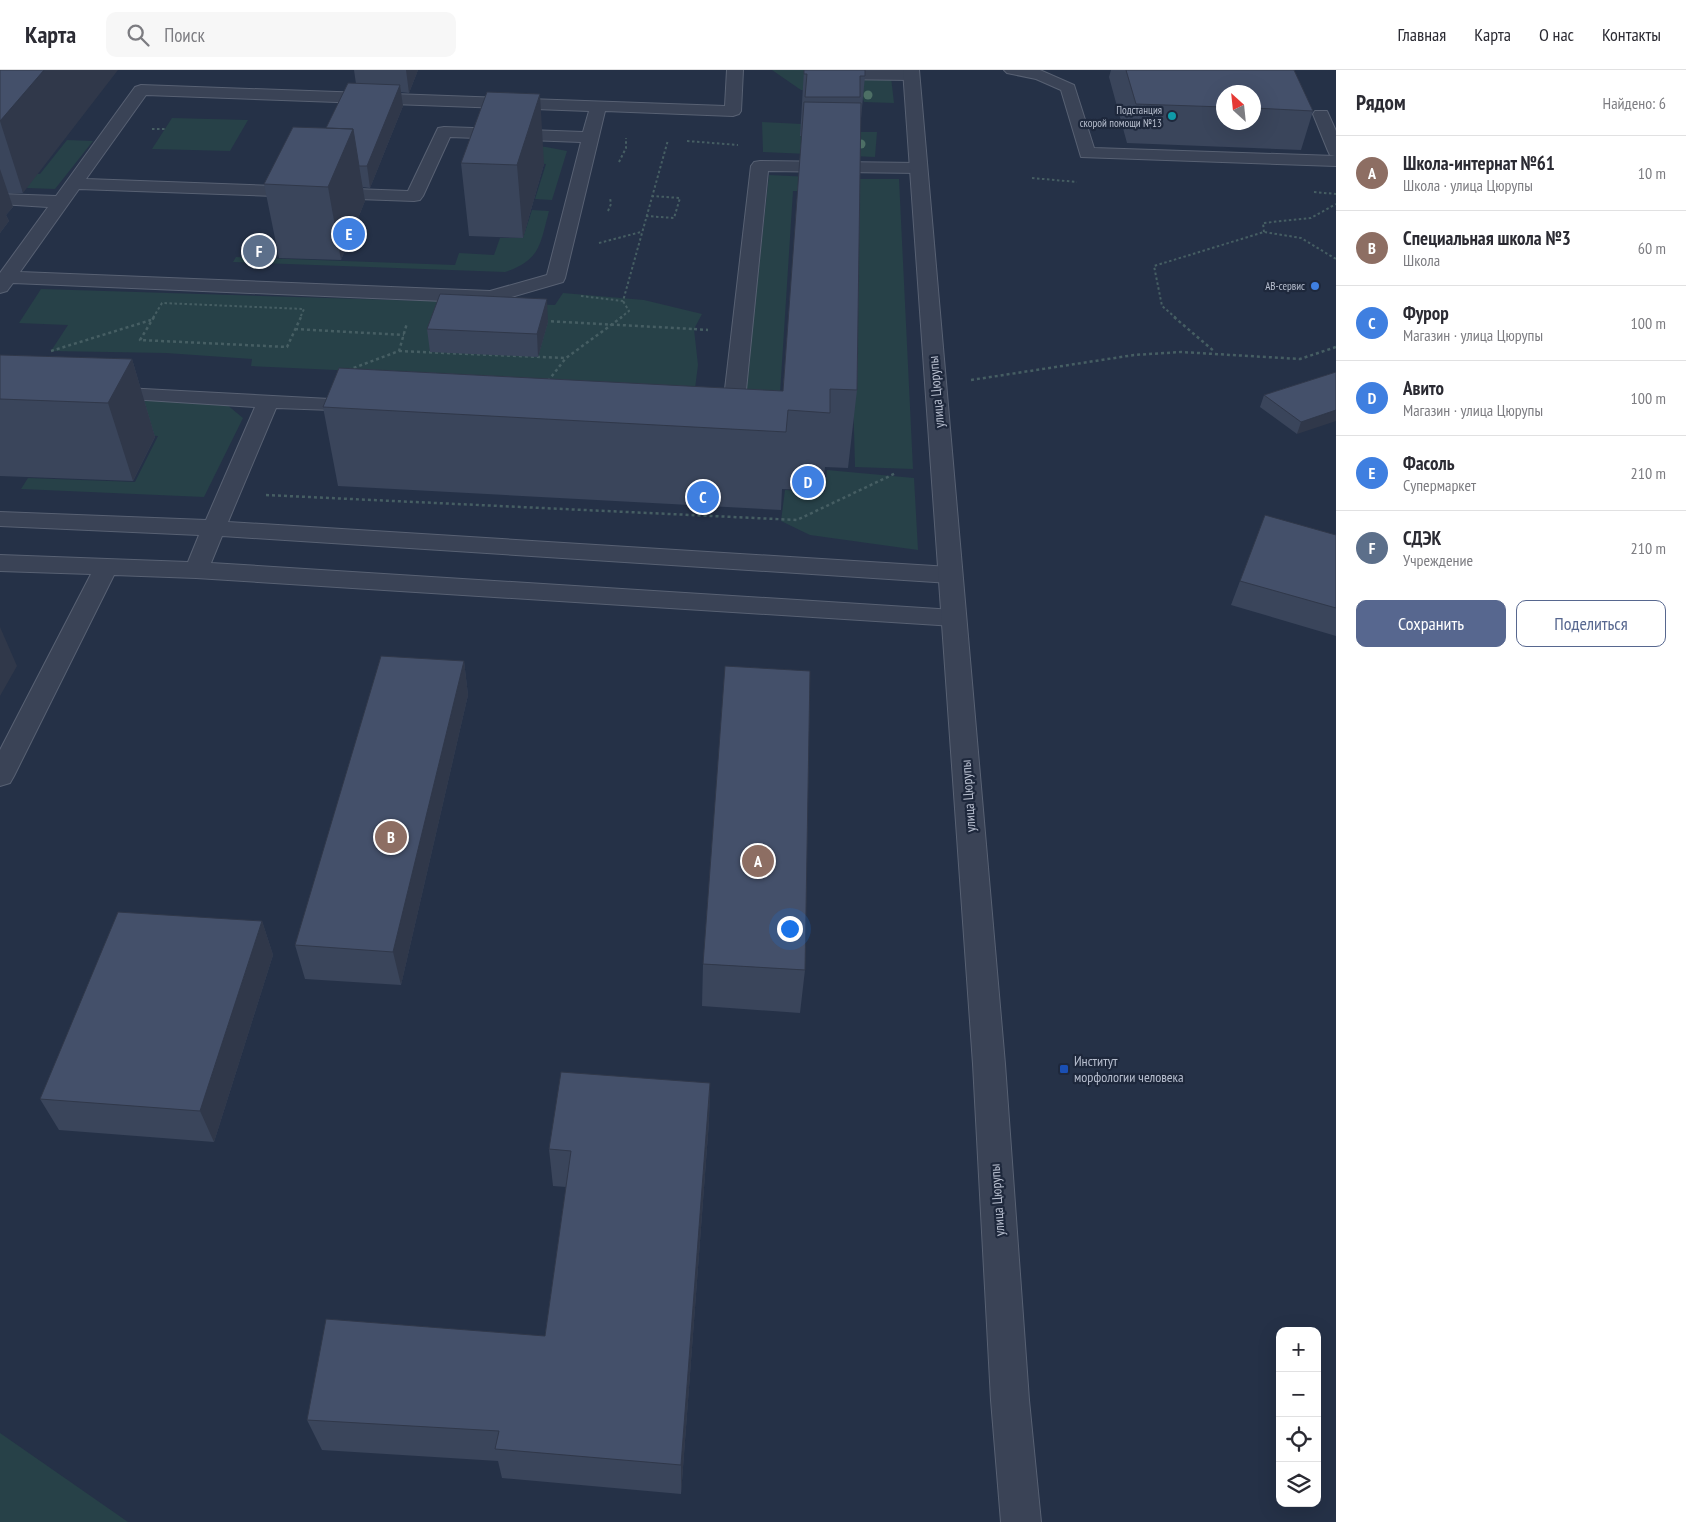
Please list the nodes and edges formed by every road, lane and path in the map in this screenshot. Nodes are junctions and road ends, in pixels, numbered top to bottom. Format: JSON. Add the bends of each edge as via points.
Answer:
{"nodes":[{"id":1,"x":734,"y":70,"type":"edge"},
{"id":2,"x":831,"y":70,"type":"edge"},
{"id":3,"x":1012,"y":70,"type":"edge"},
{"id":4,"x":911,"y":72,"type":"edge"},
{"id":5,"x":598,"y":106,"type":"junction"},
{"id":6,"x":1321,"y":114,"type":"dead end"},
{"id":7,"x":590,"y":137,"type":"junction"},
{"id":8,"x":676,"y":140,"type":"dead end"},
{"id":9,"x":685,"y":141,"type":"dead end"},
{"id":10,"x":740,"y":145,"type":"dead end"},
{"id":11,"x":1336,"y":151,"type":"edge"},
{"id":12,"x":1336,"y":161,"type":"edge"},
{"id":13,"x":918,"y":168,"type":"junction"},
{"id":14,"x":73,"y":184,"type":"junction"},
{"id":15,"x":652,"y":196,"type":"junction"},
{"id":16,"x":0,"y":199,"type":"edge"},
{"id":17,"x":60,"y":202,"type":"junction"},
{"id":18,"x":1336,"y":204,"type":"edge"},
{"id":19,"x":646,"y":216,"type":"junction"},
{"id":20,"x":642,"y":232,"type":"junction"},
{"id":21,"x":1264,"y":232,"type":"junction"},
{"id":22,"x":564,"y":246,"type":"junction"},
{"id":23,"x":1336,"y":259,"type":"edge"},
{"id":24,"x":4,"y":282,"type":"edge"},
{"id":25,"x":415,"y":294,"type":"junction"},
{"id":26,"x":573,"y":295,"type":"dead end"},
{"id":27,"x":624,"y":301,"type":"junction"},
{"id":28,"x":152,"y":320,"type":"junction"},
{"id":29,"x":611,"y":324,"type":"junction"},
{"id":30,"x":295,"y":329,"type":"junction"},
{"id":31,"x":694,"y":329,"type":"dead end"},
{"id":32,"x":404,"y":335,"type":"junction"},
{"id":33,"x":1336,"y":348,"type":"edge"},
{"id":34,"x":51,"y":351,"type":"dead end"},
{"id":35,"x":399,"y":351,"type":"junction"},
{"id":36,"x":1216,"y":352,"type":"junction"},
{"id":37,"x":566,"y":358,"type":"junction"},
{"id":38,"x":346,"y":371,"type":"edge"},
{"id":39,"x":546,"y":384,"type":"edge"},
{"id":40,"x":936,"y":386,"type":"junction"},
{"id":41,"x":89,"y":393,"type":"edge"},
{"id":42,"x":268,"y":401,"type":"junction"},
{"id":43,"x":376,"y":405,"type":"edge"},
{"id":44,"x":702,"y":419,"type":"edge"},
{"id":45,"x":896,"y":473,"type":"dead end"},
{"id":46,"x":264,"y":494,"type":"dead end"},
{"id":47,"x":0,"y":519,"type":"edge"},
{"id":48,"x":214,"y":528,"type":"junction"},
{"id":49,"x":0,"y":563,"type":"edge"},
{"id":50,"x":106,"y":567,"type":"junction"},
{"id":51,"x":196,"y":570,"type":"junction"},
{"id":52,"x":950,"y":575,"type":"junction"},
{"id":53,"x":954,"y":618,"type":"junction"},
{"id":54,"x":0,"y":776,"type":"edge"},
{"id":55,"x":1021,"y":1522,"type":"edge"}],
"edges":[{"from":1,"to":5,"type":"street","via":[[733,111]]},
{"from":2,"to":4,"type":"street","via":[[836,74]]},
{"from":3,"to":12,"type":"street","via":[[1028,70],[1068,88],[1087,152]]},
{"from":4,"to":13,"type":"street","name":"улица Цюрупы"},
{"from":5,"to":7,"type":"street"},
{"from":5,"to":14,"type":"street","via":[[142,90]]},
{"from":6,"to":11,"type":"street"},
{"from":7,"to":14,"type":"street","via":[[444,132],[414,196]]},
{"from":7,"to":22,"type":"street"},
{"from":8,"to":15,"type":"path","via":[[667,140]]},
{"from":9,"to":10,"type":"path"},
{"from":13,"to":40,"type":"street","name":"улица Цюрупы"},
{"from":13,"to":44,"type":"street","via":[[760,166],[732,420]]},
{"from":14,"to":17,"type":"street"},
{"from":15,"to":19,"type":"path"},
{"from":15,"to":19,"type":"path","via":[[680,198],[674,218]]},
{"from":16,"to":17,"type":"street"},
{"from":17,"to":24,"type":"street"},
{"from":18,"to":21,"type":"path","via":[[1311,218],[1263,223]]},
{"from":19,"to":20,"type":"path"},
{"from":20,"to":22,"type":"path","via":[[578,247]]},
{"from":20,"to":27,"type":"path"},
{"from":21,"to":23,"type":"path","via":[[1301,238]]},
{"from":21,"to":36,"type":"path","via":[[1154,266],[1162,306]]},
{"from":22,"to":25,"type":"street","via":[[556,278],[491,297]]},
{"from":24,"to":25,"type":"street"},
{"from":25,"to":32,"type":"path"},
{"from":26,"to":27,"type":"path"},
{"from":27,"to":29,"type":"path","via":[[629,311]]},
{"from":28,"to":30,"type":"path","via":[[162,303],[304,309]]},
{"from":28,"to":30,"type":"path","via":[[140,340],[287,347]]},
{"from":28,"to":34,"type":"path"},
{"from":29,"to":31,"type":"path"},
{"from":29,"to":37,"type":"path"},
{"from":30,"to":32,"type":"path"},
{"from":32,"to":35,"type":"path"},
{"from":33,"to":36,"type":"path","via":[[1300,359]]},
{"from":35,"to":37,"type":"path"},
{"from":35,"to":38,"type":"path"},
{"from":36,"to":40,"type":"path","via":[[1125,356]]},
{"from":37,"to":39,"type":"path"},
{"from":40,"to":52,"type":"street","name":"улица Цюрупы"},
{"from":41,"to":42,"type":"street"},
{"from":42,"to":43,"type":"street"},
{"from":42,"to":48,"type":"street"},
{"from":45,"to":46,"type":"path","via":[[796,520]]},
{"from":47,"to":48,"type":"street"},
{"from":48,"to":51,"type":"street"},
{"from":48,"to":52,"type":"street"},
{"from":49,"to":50,"type":"street"},
{"from":50,"to":51,"type":"street"},
{"from":50,"to":54,"type":"street"},
{"from":51,"to":53,"type":"street"},
{"from":52,"to":53,"type":"street","name":"улица Цюрупы"},
{"from":53,"to":55,"type":"street","name":"улица Цюрупы"}]}
